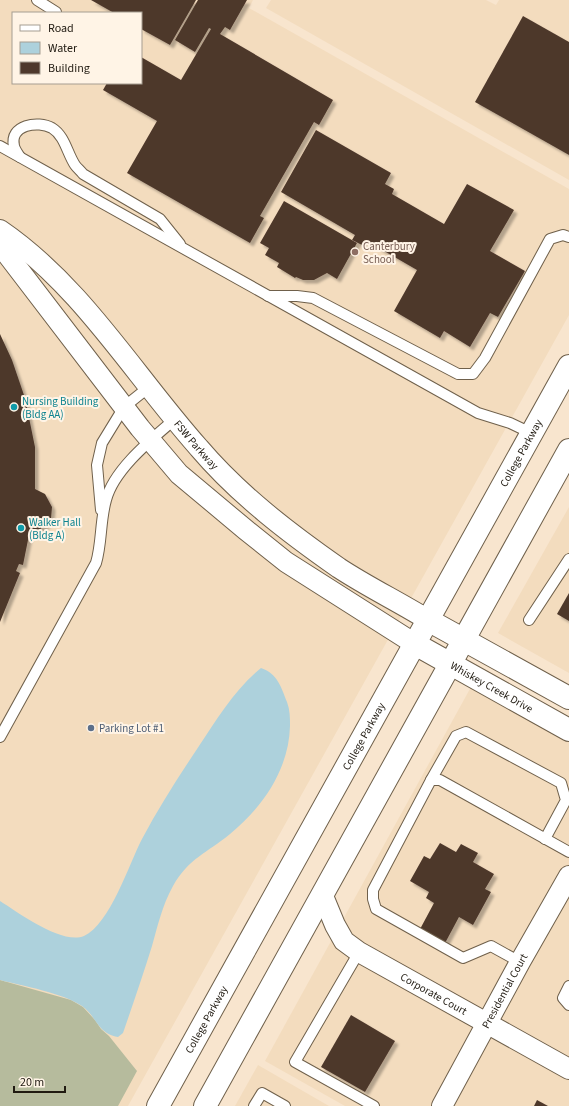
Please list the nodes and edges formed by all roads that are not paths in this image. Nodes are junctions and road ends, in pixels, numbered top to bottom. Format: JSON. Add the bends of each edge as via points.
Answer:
{"nodes":[{"id":1,"x":37,"y":0,"type":"edge"},
{"id":2,"x":56,"y":12,"type":"edge"},
{"id":3,"x":0,"y":146,"type":"edge"},
{"id":4,"x":20,"y":157,"type":"junction"},
{"id":5,"x":0,"y":230,"type":"edge"},
{"id":6,"x":569,"y":237,"type":"edge"},
{"id":7,"x":0,"y":245,"type":"edge"},
{"id":8,"x":184,"y":249,"type":"junction"},
{"id":9,"x":267,"y":296,"type":"junction"},
{"id":10,"x":569,"y":366,"type":"edge"},
{"id":11,"x":149,"y":387,"type":"junction"},
{"id":12,"x":124,"y":407,"type":"junction"},
{"id":13,"x":175,"y":419,"type":"junction"},
{"id":14,"x":531,"y":433,"type":"junction"},
{"id":15,"x":150,"y":440,"type":"junction"},
{"id":16,"x":569,"y":450,"type":"edge"},
{"id":17,"x":102,"y":525,"type":"junction"},
{"id":18,"x":569,"y":559,"type":"edge"},
{"id":19,"x":428,"y":620,"type":"junction"},
{"id":20,"x":529,"y":620,"type":"dead end"},
{"id":21,"x":462,"y":641,"type":"junction"},
{"id":22,"x":415,"y":644,"type":"junction"},
{"id":23,"x":449,"y":664,"type":"junction"},
{"id":24,"x":569,"y":698,"type":"edge"},
{"id":25,"x":569,"y":730,"type":"edge"},
{"id":26,"x":0,"y":737,"type":"edge"},
{"id":27,"x":431,"y":780,"type":"junction"},
{"id":28,"x":545,"y":839,"type":"junction"},
{"id":29,"x":569,"y":852,"type":"edge"},
{"id":30,"x":567,"y":886,"type":"edge"},
{"id":31,"x":323,"y":896,"type":"junction"},
{"id":32,"x":359,"y":952,"type":"junction"},
{"id":33,"x":520,"y":962,"type":"junction"},
{"id":34,"x":569,"y":986,"type":"edge"},
{"id":35,"x":569,"y":1005,"type":"edge"},
{"id":36,"x":488,"y":1024,"type":"junction"},
{"id":37,"x":569,"y":1069,"type":"edge"},
{"id":38,"x":158,"y":1106,"type":"edge"},
{"id":39,"x":205,"y":1106,"type":"edge"},
{"id":40,"x":254,"y":1106,"type":"edge"},
{"id":41,"x":285,"y":1106,"type":"edge"},
{"id":42,"x":374,"y":1106,"type":"edge"},
{"id":43,"x":442,"y":1106,"type":"edge"}],
"edges":[{"from":1,"to":2,"type":"lane"},
{"from":3,"to":4,"type":"lane"},
{"from":4,"to":8,"type":"lane"},
{"from":4,"to":8,"type":"lane","via":[[14,146],[14,137],[20,128],[41,123],[53,128],[62,138],[75,166],[83,174],[160,219]]},
{"from":5,"to":11,"type":"street","name":"FSW Parkway","via":[[19,243],[56,278],[110,337]]},
{"from":6,"to":9,"type":"lane","via":[[563,234],[550,239],[485,358],[473,374],[458,374],[313,298]]},
{"from":7,"to":12,"type":"street"},
{"from":8,"to":9,"type":"lane"},
{"from":9,"to":14,"type":"lane","via":[[478,413]]},
{"from":10,"to":14,"type":"main road","name":"College Parkway"},
{"from":11,"to":12,"type":"lane"},
{"from":11,"to":13,"type":"street","name":"FSW Parkway"},
{"from":12,"to":15,"type":"street"},
{"from":12,"to":17,"type":"lane","via":[[102,443],[97,465]]},
{"from":13,"to":15,"type":"lane"},
{"from":13,"to":19,"type":"street","name":"FSW Parkway","via":[[199,449],[244,495],[285,529],[340,568]]},
{"from":14,"to":19,"type":"main road","name":"College Parkway"},
{"from":15,"to":17,"type":"lane","via":[[118,476],[106,499]]},
{"from":15,"to":22,"type":"street","via":[[179,474],[286,562]]},
{"from":16,"to":21,"type":"main road"},
{"from":17,"to":26,"type":"lane","via":[[101,548],[96,563]]},
{"from":18,"to":20,"type":"lane"},
{"from":19,"to":21,"type":"main road"},
{"from":19,"to":22,"type":"main road","name":"College Parkway"},
{"from":21,"to":23,"type":"main road"},
{"from":21,"to":24,"type":"main road"},
{"from":22,"to":23,"type":"main road","name":"Whiskey Creek Drive"},
{"from":22,"to":38,"type":"main road","name":"College Parkway"},
{"from":23,"to":25,"type":"main road","name":"Whiskey Creek Drive"},
{"from":23,"to":31,"type":"main road"},
{"from":27,"to":28,"type":"lane","via":[[440,780]]},
{"from":27,"to":28,"type":"lane","via":[[456,736],[466,732],[561,783],[566,800]]},
{"from":27,"to":33,"type":"lane","via":[[373,890],[372,899],[376,909],[463,958],[491,946]]},
{"from":28,"to":29,"type":"lane"},
{"from":30,"to":33,"type":"street","name":"Presidential Court"},
{"from":31,"to":32,"type":"street","name":"Corporate Court","via":[[344,941]]},
{"from":31,"to":39,"type":"main road"},
{"from":32,"to":36,"type":"street","name":"Corporate Court"},
{"from":32,"to":42,"type":"lane","via":[[295,1062]]},
{"from":33,"to":36,"type":"street","name":"Presidential Court"},
{"from":34,"to":35,"type":"lane","via":[[563,998]]},
{"from":36,"to":37,"type":"street","name":"Corporate Court"},
{"from":36,"to":43,"type":"street","name":"Presidential Court"},
{"from":40,"to":41,"type":"lane","via":[[262,1093]]}]}
